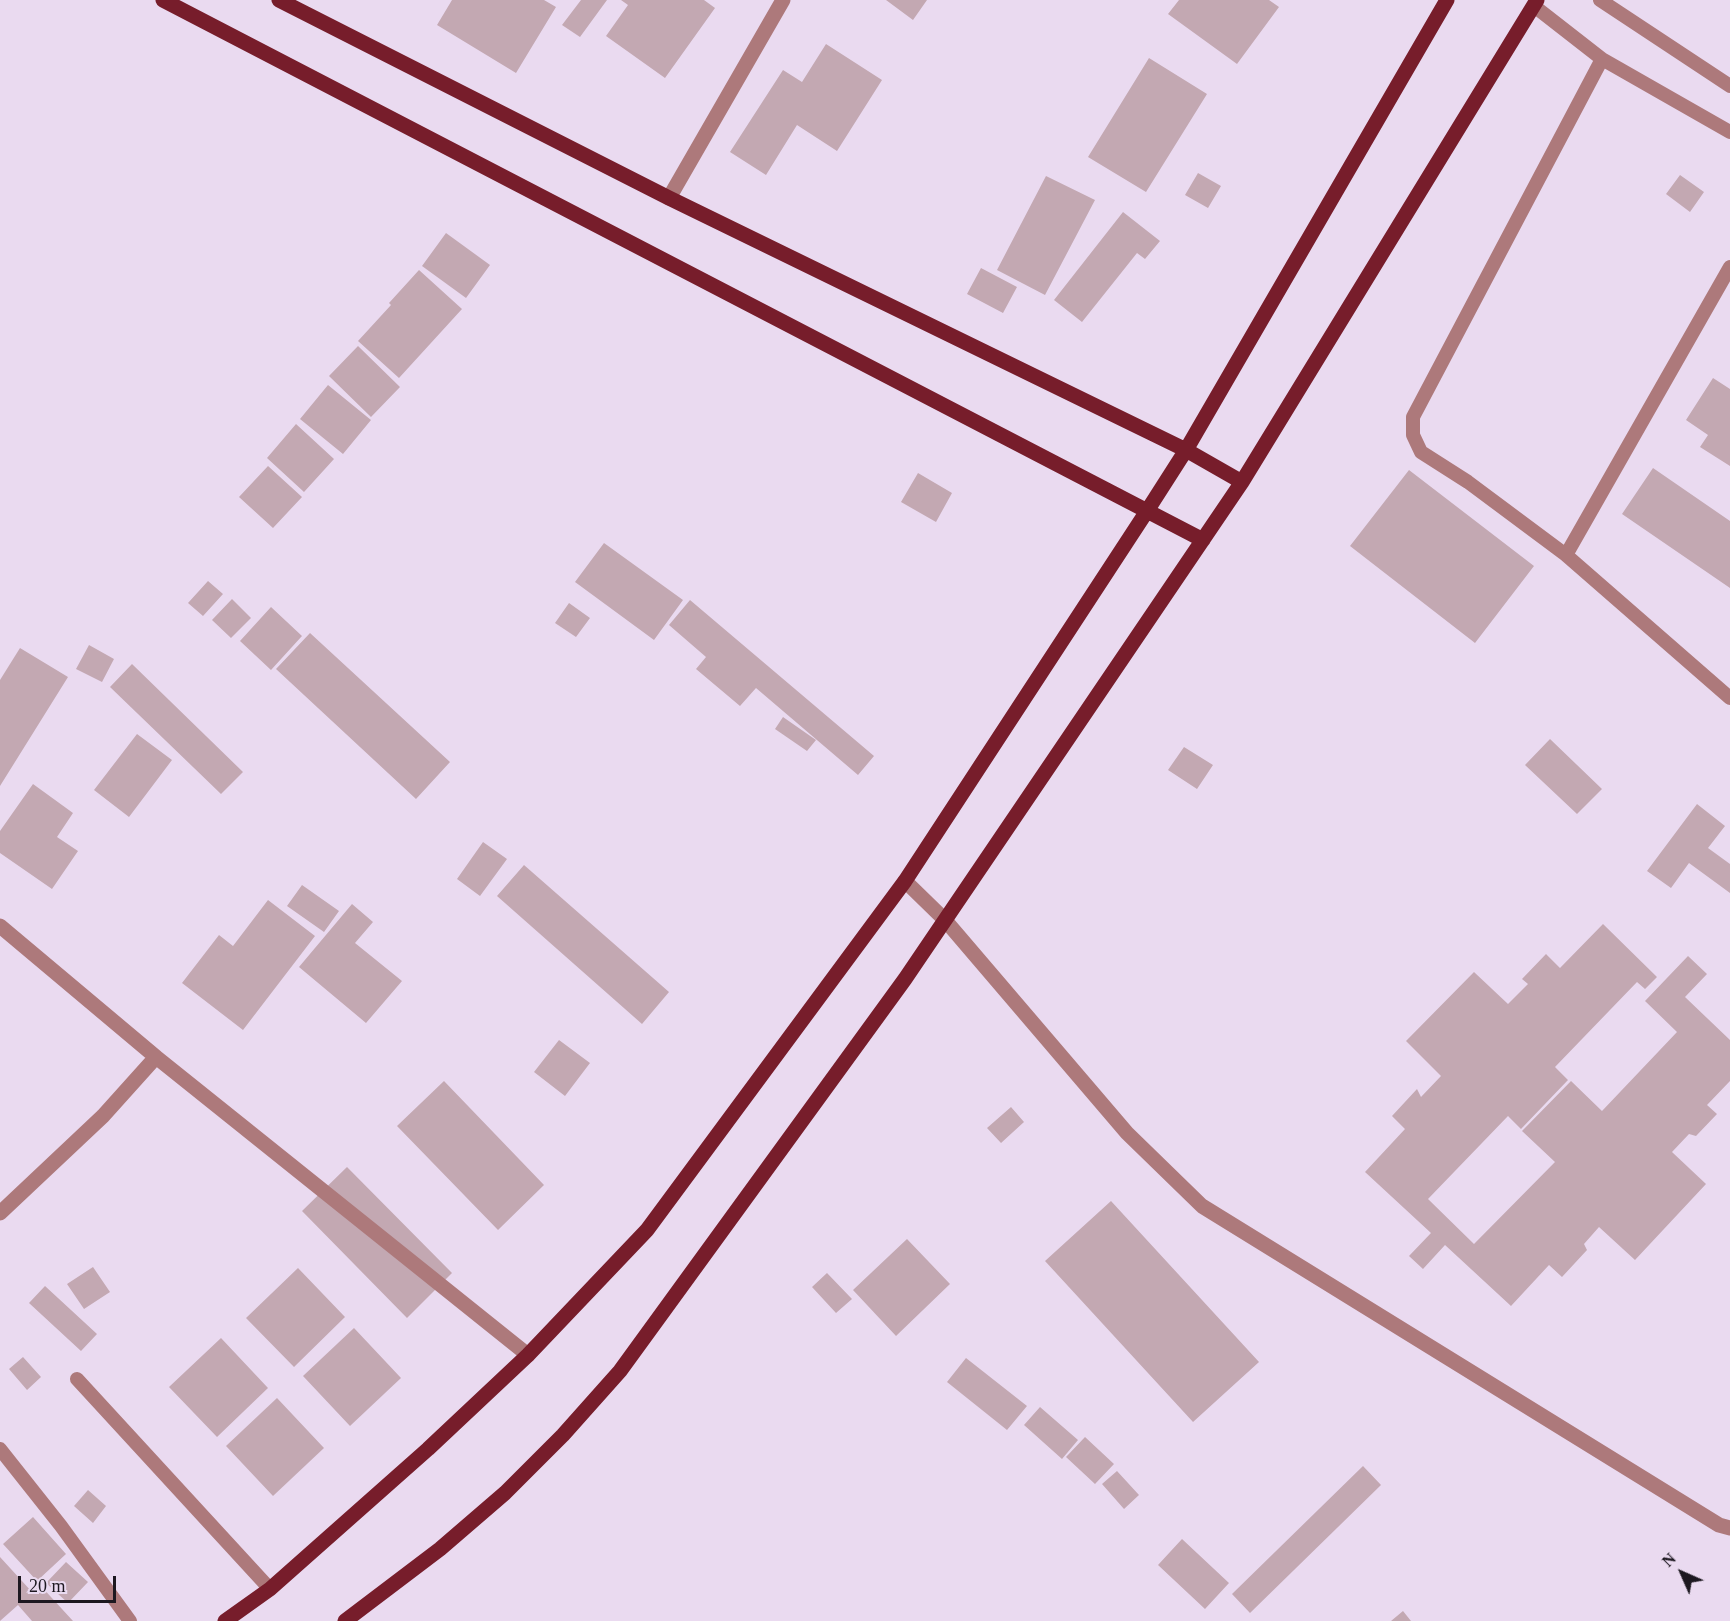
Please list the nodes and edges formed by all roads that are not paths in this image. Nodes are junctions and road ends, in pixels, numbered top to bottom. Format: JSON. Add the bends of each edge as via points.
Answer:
{"nodes":[{"id":1,"x":163,"y":0,"type":"edge"},
{"id":2,"x":279,"y":0,"type":"edge"},
{"id":3,"x":783,"y":0,"type":"edge"},
{"id":4,"x":1447,"y":0,"type":"edge"},
{"id":5,"x":1600,"y":0,"type":"edge"},
{"id":6,"x":1536,"y":3,"type":"edge"},
{"id":7,"x":1602,"y":59,"type":"junction"},
{"id":8,"x":1730,"y":86,"type":"edge"},
{"id":9,"x":1730,"y":132,"type":"edge"},
{"id":10,"x":669,"y":198,"type":"junction"},
{"id":11,"x":1730,"y":267,"type":"edge"},
{"id":12,"x":1186,"y":450,"type":"junction"},
{"id":13,"x":1242,"y":483,"type":"junction"},
{"id":14,"x":1147,"y":511,"type":"junction"},
{"id":15,"x":1203,"y":540,"type":"junction"},
{"id":16,"x":1566,"y":555,"type":"junction"},
{"id":17,"x":1730,"y":698,"type":"edge"},
{"id":18,"x":905,"y":881,"type":"junction"},
{"id":19,"x":945,"y":920,"type":"junction"},
{"id":20,"x":0,"y":926,"type":"edge"},
{"id":21,"x":156,"y":1057,"type":"junction"},
{"id":22,"x":0,"y":1213,"type":"edge"},
{"id":23,"x":528,"y":1355,"type":"junction"},
{"id":24,"x":77,"y":1379,"type":"dead end"},
{"id":25,"x":0,"y":1449,"type":"edge"},
{"id":26,"x":1730,"y":1528,"type":"edge"},
{"id":27,"x":270,"y":1589,"type":"junction"},
{"id":28,"x":130,"y":1621,"type":"edge"},
{"id":29,"x":225,"y":1621,"type":"edge"},
{"id":30,"x":345,"y":1621,"type":"edge"}],
"edges":[{"from":1,"to":14,"type":"main road"},
{"from":2,"to":10,"type":"main road"},
{"from":3,"to":10,"type":"street"},
{"from":4,"to":12,"type":"main road"},
{"from":5,"to":8,"type":"lane"},
{"from":6,"to":7,"type":"lane"},
{"from":6,"to":13,"type":"main road"},
{"from":7,"to":9,"type":"lane"},
{"from":7,"to":16,"type":"lane","via":[[1413,417],[1413,435],[1421,452]]},
{"from":10,"to":12,"type":"main road"},
{"from":11,"to":16,"type":"lane"},
{"from":12,"to":13,"type":"main road"},
{"from":12,"to":14,"type":"main road"},
{"from":13,"to":15,"type":"main road"},
{"from":14,"to":15,"type":"main road"},
{"from":14,"to":18,"type":"main road"},
{"from":15,"to":19,"type":"main road"},
{"from":16,"to":17,"type":"lane"},
{"from":18,"to":19,"type":"street"},
{"from":18,"to":23,"type":"main road","via":[[647,1230]]},
{"from":19,"to":26,"type":"street","via":[[1127,1132],[1202,1206],[1719,1525]]},
{"from":19,"to":30,"type":"main road","via":[[620,1371],[505,1492],[440,1550]]},
{"from":20,"to":21,"type":"street"},
{"from":21,"to":22,"type":"street","via":[[103,1116]]},
{"from":21,"to":23,"type":"street"},
{"from":23,"to":27,"type":"main road"},
{"from":24,"to":27,"type":"lane"},
{"from":25,"to":28,"type":"lane"},
{"from":27,"to":29,"type":"main road"}]}
